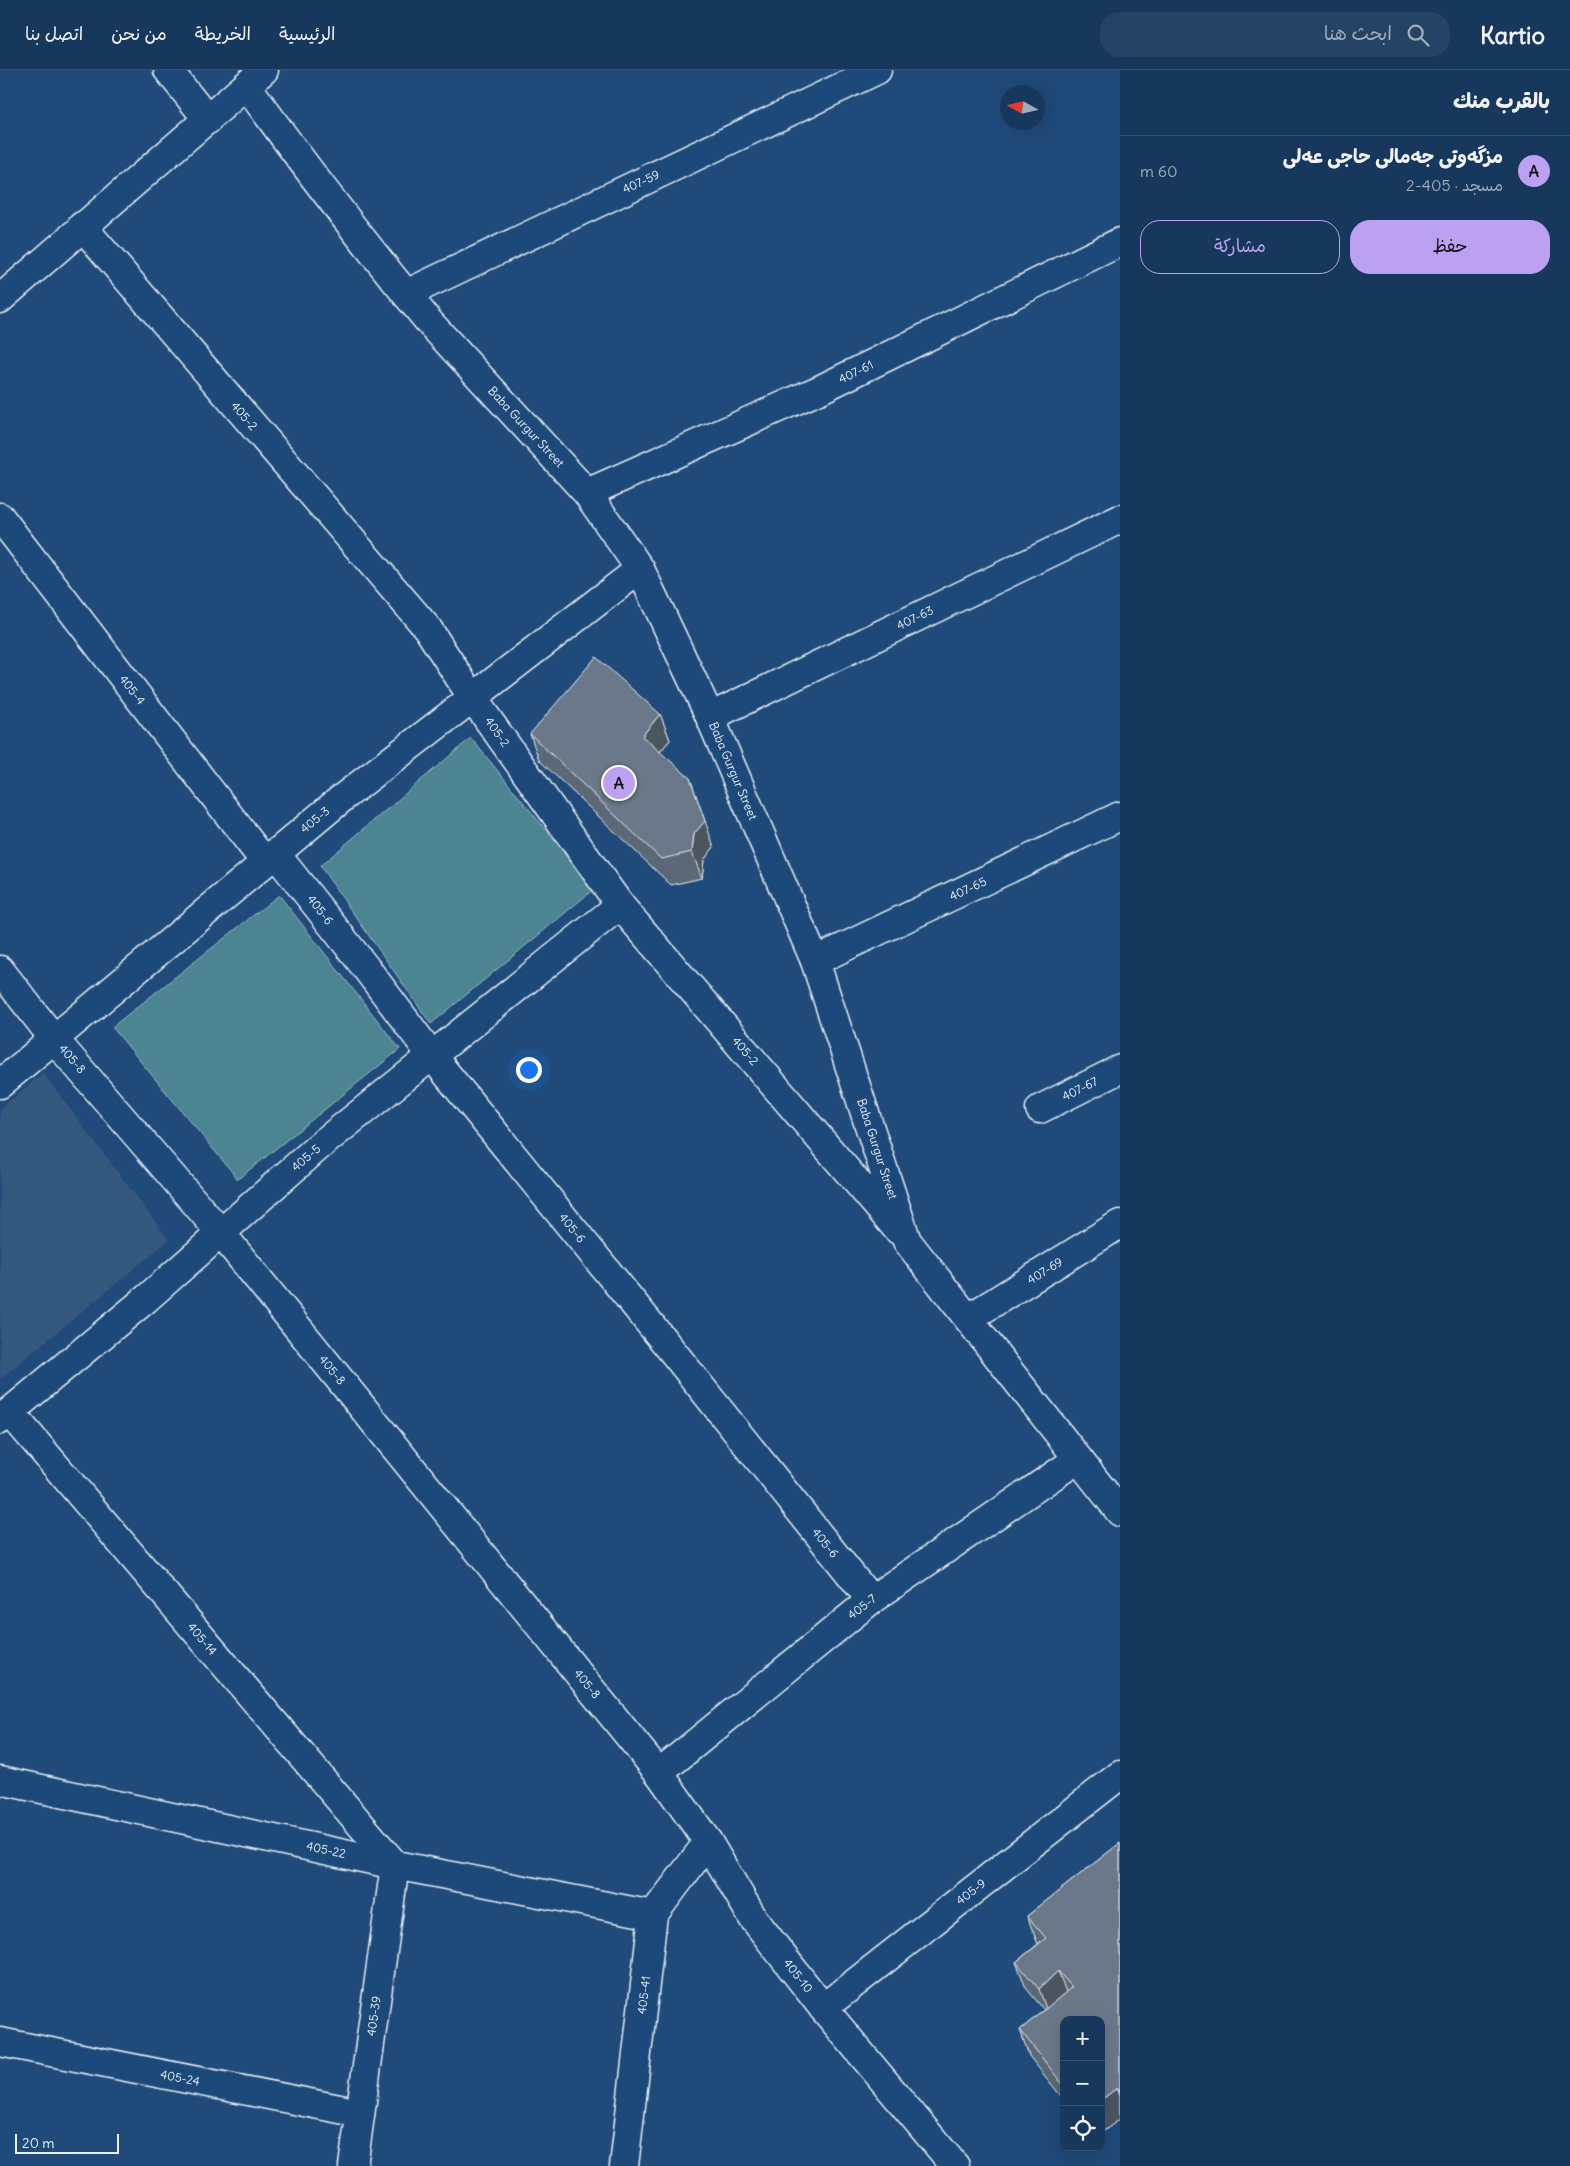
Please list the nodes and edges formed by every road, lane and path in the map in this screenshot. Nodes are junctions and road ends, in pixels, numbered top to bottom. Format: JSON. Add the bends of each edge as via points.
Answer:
{"nodes":[{"id":1,"x":168,"y":70,"type":"edge"},
{"id":2,"x":876,"y":70,"type":"edge"},
{"id":3,"x":255,"y":78,"type":"edge"},
{"id":4,"x":208,"y":120,"type":"junction"},
{"id":5,"x":82,"y":226,"type":"junction"},
{"id":6,"x":1120,"y":242,"type":"edge"},
{"id":7,"x":406,"y":294,"type":"junction"},
{"id":8,"x":0,"y":299,"type":"edge"},
{"id":9,"x":587,"y":493,"type":"junction"},
{"id":10,"x":0,"y":517,"type":"edge"},
{"id":11,"x":1120,"y":519,"type":"edge"},
{"id":12,"x":640,"y":569,"type":"junction"},
{"id":13,"x":472,"y":697,"type":"junction"},
{"id":14,"x":710,"y":718,"type":"junction"},
{"id":15,"x":1120,"y":816,"type":"edge"},
{"id":16,"x":270,"y":858,"type":"junction"},
{"id":17,"x":620,"y":905,"type":"junction"},
{"id":18,"x":815,"y":961,"type":"junction"},
{"id":19,"x":0,"y":970,"type":"edge"},
{"id":20,"x":54,"y":1039,"type":"junction"},
{"id":21,"x":432,"y":1056,"type":"junction"},
{"id":22,"x":1120,"y":1069,"type":"edge"},
{"id":23,"x":0,"y":1084,"type":"edge"},
{"id":24,"x":1040,"y":1109,"type":"dead end"},
{"id":25,"x":1120,"y":1224,"type":"edge"},
{"id":26,"x":221,"y":1233,"type":"junction"},
{"id":27,"x":907,"y":1241,"type":"junction"},
{"id":28,"x":969,"y":1318,"type":"junction"},
{"id":29,"x":5,"y":1416,"type":"edge"},
{"id":30,"x":1078,"y":1458,"type":"junction"},
{"id":31,"x":1120,"y":1512,"type":"edge"},
{"id":32,"x":871,"y":1600,"type":"junction"},
{"id":33,"x":659,"y":1773,"type":"junction"},
{"id":34,"x":1120,"y":1775,"type":"edge"},
{"id":35,"x":0,"y":1780,"type":"edge"},
{"id":36,"x":708,"y":1842,"type":"junction"},
{"id":37,"x":395,"y":1865,"type":"junction"},
{"id":38,"x":653,"y":1915,"type":"junction"},
{"id":39,"x":823,"y":2008,"type":"junction"},
{"id":40,"x":0,"y":2042,"type":"edge"},
{"id":41,"x":360,"y":2113,"type":"junction"},
{"id":42,"x":353,"y":2166,"type":"edge"},
{"id":43,"x":624,"y":2166,"type":"edge"},
{"id":44,"x":955,"y":2166,"type":"edge"}],
"edges":[{"from":1,"to":4,"type":"street"},
{"from":2,"to":7,"type":"street","name":"407-59"},
{"from":3,"to":4,"type":"street"},
{"from":3,"to":7,"type":"street","name":"Baba Gurgur Street","via":[[307,169]]},
{"from":4,"to":5,"type":"street"},
{"from":5,"to":8,"type":"street"},
{"from":5,"to":13,"type":"street","name":"405-2","via":[[428,629]]},
{"from":6,"to":9,"type":"street","name":"407-61","via":[[821,389]]},
{"from":7,"to":9,"type":"street","name":"Baba Gurgur Street"},
{"from":9,"to":12,"type":"street","name":"Baba Gurgur Street"},
{"from":10,"to":16,"type":"street","name":"405-4"},
{"from":11,"to":14,"type":"street","name":"407-63"},
{"from":12,"to":13,"type":"street","name":"405-3"},
{"from":12,"to":14,"type":"street","name":"Baba Gurgur Street"},
{"from":13,"to":16,"type":"street","name":"405-3","via":[[340,799]]},
{"from":13,"to":17,"type":"street","name":"405-2"},
{"from":14,"to":18,"type":"street","name":"Baba Gurgur Street"},
{"from":15,"to":18,"type":"street","name":"407-65"},
{"from":16,"to":20,"type":"street","name":"405-3"},
{"from":16,"to":21,"type":"street","name":"405-6","via":[[366,968]]},
{"from":17,"to":21,"type":"street","name":"405-5"},
{"from":17,"to":27,"type":"street","name":"405-2"},
{"from":18,"to":27,"type":"street","name":"Baba Gurgur Street"},
{"from":19,"to":20,"type":"street","name":"405-8"},
{"from":20,"to":23,"type":"street","name":"405-3"},
{"from":20,"to":26,"type":"street","name":"405-8"},
{"from":21,"to":26,"type":"street","name":"405-5","via":[[318,1147]]},
{"from":21,"to":32,"type":"street","name":"405-6"},
{"from":22,"to":24,"type":"street","name":"407-67"},
{"from":25,"to":28,"type":"street","name":"407-69"},
{"from":26,"to":29,"type":"street","name":"405-5"},
{"from":26,"to":33,"type":"street","name":"405-8"},
{"from":27,"to":28,"type":"street","name":"Baba Gurgur Street"},
{"from":28,"to":30,"type":"street","name":"Baba Gurgur Street"},
{"from":29,"to":37,"type":"street","name":"405-14"},
{"from":30,"to":31,"type":"street","name":"Baba Gurgur Street"},
{"from":30,"to":32,"type":"street","name":"405-7"},
{"from":32,"to":33,"type":"street","name":"405-7"},
{"from":33,"to":36,"type":"street","name":"405-10"},
{"from":34,"to":39,"type":"street","name":"405-9"},
{"from":35,"to":37,"type":"street","name":"405-22"},
{"from":36,"to":38,"type":"street"},
{"from":36,"to":39,"type":"street","name":"405-10","via":[[753,1918]]},
{"from":37,"to":38,"type":"street","name":"405-22"},
{"from":37,"to":41,"type":"street","name":"405-39"},
{"from":38,"to":43,"type":"street","name":"405-41"},
{"from":39,"to":44,"type":"street","name":"405-10"},
{"from":40,"to":41,"type":"street","name":"405-24"},
{"from":41,"to":42,"type":"street","name":"405-39"}]}
